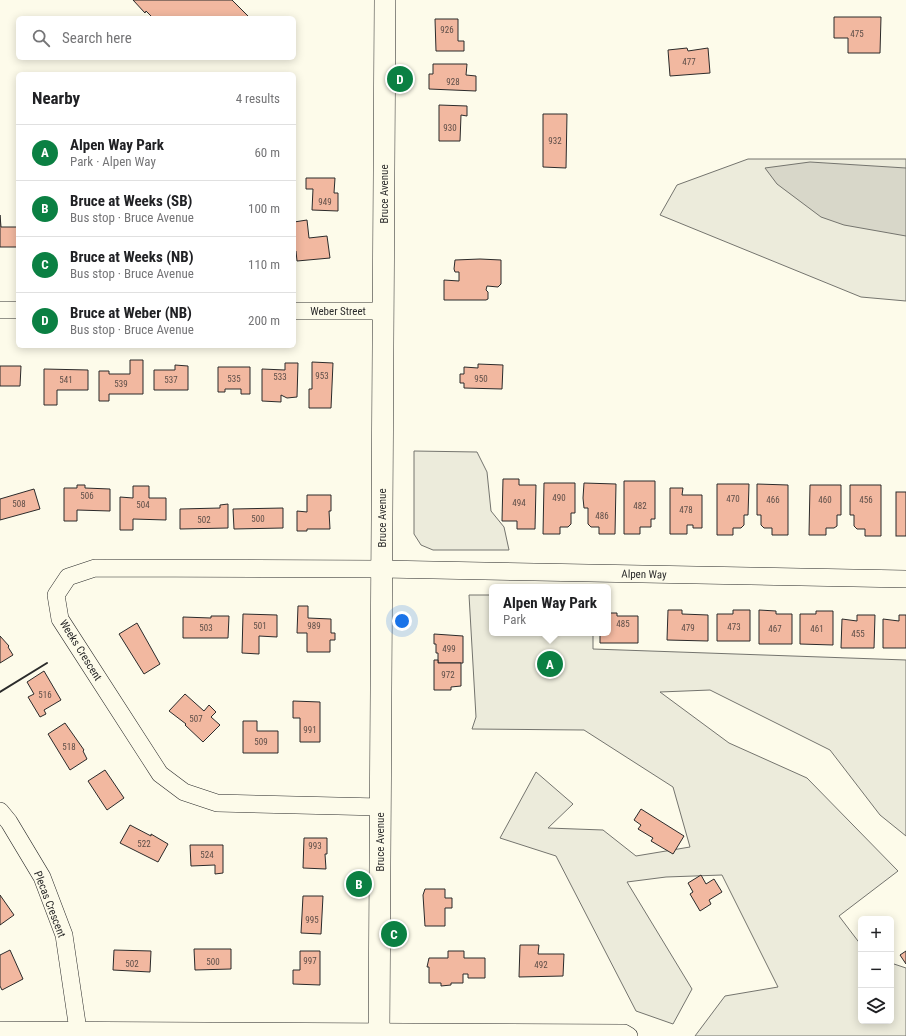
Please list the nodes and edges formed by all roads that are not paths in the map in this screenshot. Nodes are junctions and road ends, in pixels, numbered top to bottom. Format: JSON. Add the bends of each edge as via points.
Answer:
{"nodes":[{"id":1,"x":385,"y":0,"type":"edge"},
{"id":2,"x":0,"y":310,"type":"edge"},
{"id":3,"x":16,"y":310,"type":"edge"},
{"id":4,"x":296,"y":311,"type":"edge"},
{"id":5,"x":383,"y":312,"type":"junction"},
{"id":6,"x":382,"y":569,"type":"junction"},
{"id":7,"x":906,"y":579,"type":"edge"},
{"id":8,"x":380,"y":807,"type":"junction"},
{"id":9,"x":0,"y":811,"type":"edge"},
{"id":10,"x":0,"y":1030,"type":"edge"},
{"id":11,"x":78,"y":1030,"type":"junction"},
{"id":12,"x":379,"y":1034,"type":"edge"},
{"id":13,"x":629,"y":1036,"type":"edge"}],
"edges":[{"from":1,"to":5,"type":"street","name":"Bruce Avenue"},
{"from":2,"to":3,"type":"street"},
{"from":4,"to":5,"type":"street","name":"Weber Street"},
{"from":5,"to":6,"type":"street","name":"Bruce Avenue"},
{"from":6,"to":7,"type":"street","name":"Alpen Way"},
{"from":6,"to":8,"type":"street","name":"Bruce Avenue"},
{"from":6,"to":8,"type":"street","name":"Weeks Crescent","via":[[95,568],[68,577],[56,595],[60,619],[160,774],[184,792],[218,803]]},
{"from":8,"to":12,"type":"street","name":"Bruce Avenue"},
{"from":9,"to":11,"type":"street","name":"Plecas Crescent","via":[[42,877],[64,935]]},
{"from":10,"to":11,"type":"street"},
{"from":11,"to":12,"type":"street"},
{"from":12,"to":13,"type":"street","via":[[624,1033]]}]}
